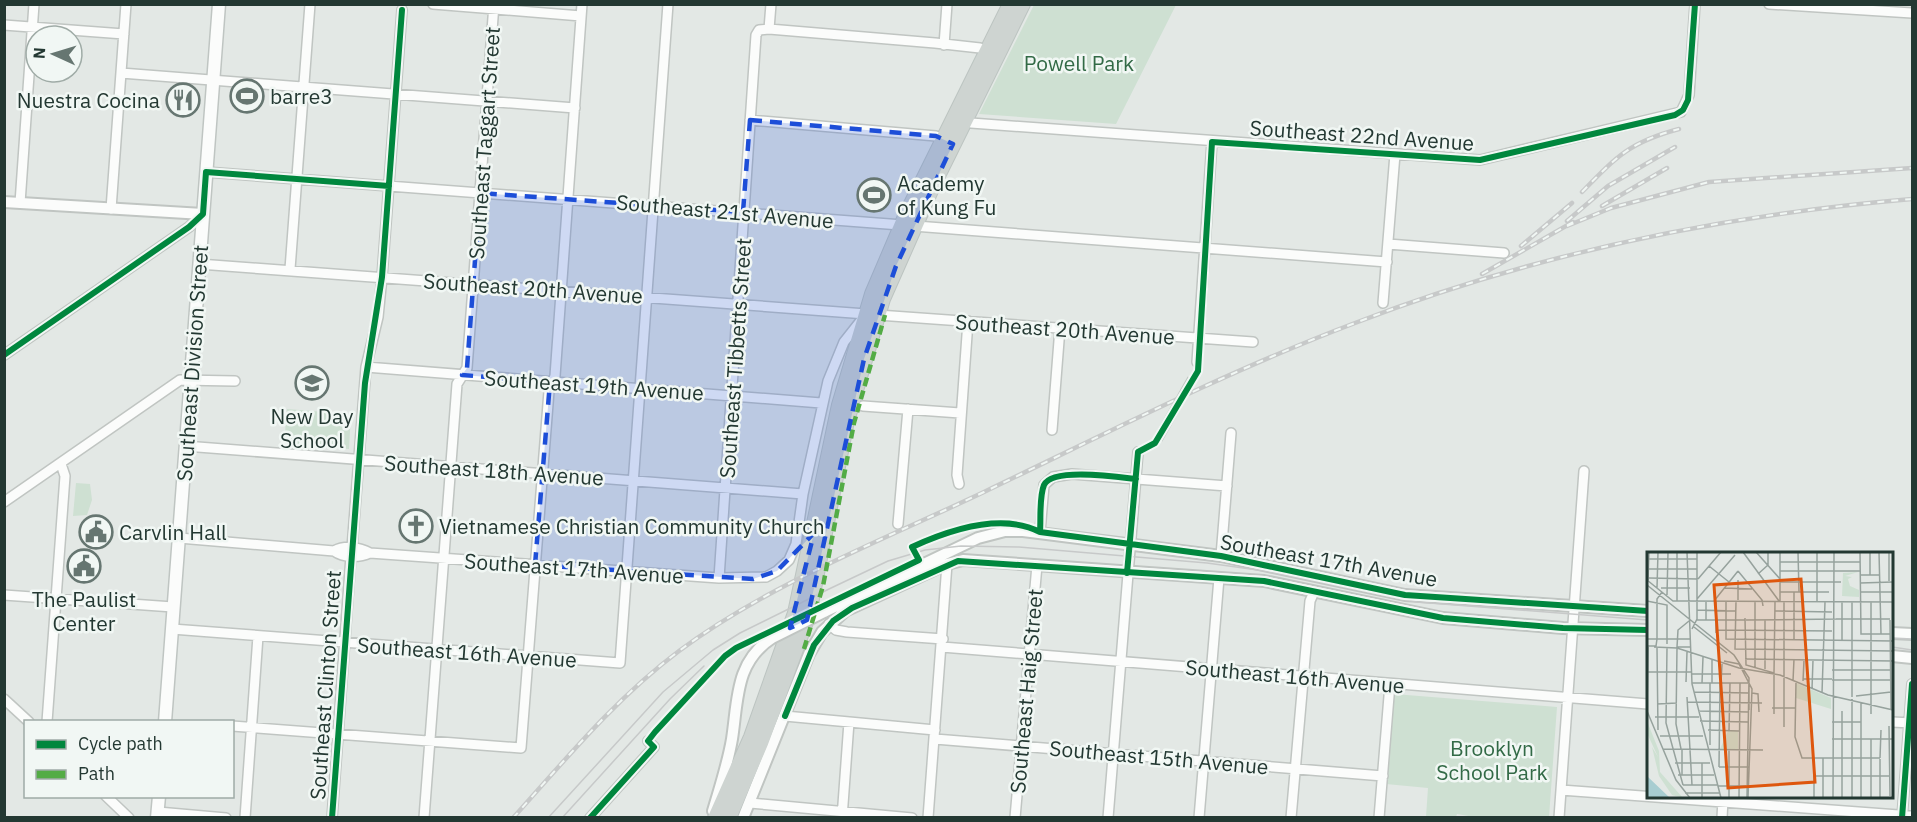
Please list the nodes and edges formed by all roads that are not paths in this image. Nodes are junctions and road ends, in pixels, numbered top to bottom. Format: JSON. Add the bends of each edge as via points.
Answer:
{"nodes":[{"id":1,"x":34,"y":4,"type":"edge"},
{"id":2,"x":126,"y":4,"type":"edge"},
{"id":3,"x":219,"y":4,"type":"edge"},
{"id":4,"x":310,"y":4,"type":"edge"},
{"id":5,"x":433,"y":4,"type":"edge"},
{"id":6,"x":582,"y":4,"type":"edge"},
{"id":7,"x":668,"y":4,"type":"edge"},
{"id":8,"x":771,"y":4,"type":"edge"},
{"id":9,"x":947,"y":4,"type":"edge"},
{"id":10,"x":1010,"y":4,"type":"edge"},
{"id":11,"x":1023,"y":4,"type":"edge"},
{"id":12,"x":1695,"y":4,"type":"edge"},
{"id":13,"x":1770,"y":4,"type":"edge"},
{"id":14,"x":402,"y":6,"type":"edge"},
{"id":15,"x":494,"y":7,"type":"edge"},
{"id":16,"x":1861,"y":7,"type":"edge"},
{"id":17,"x":1912,"y":14,"type":"edge"},
{"id":18,"x":582,"y":16,"type":"junction"},
{"id":19,"x":33,"y":24,"type":"edge"},
{"id":20,"x":4,"y":25,"type":"edge"},
{"id":21,"x":24,"y":26,"type":"edge"},
{"id":22,"x":769,"y":29,"type":"junction"},
{"id":23,"x":84,"y":31,"type":"edge"},
{"id":24,"x":124,"y":34,"type":"junction"},
{"id":25,"x":944,"y":45,"type":"junction"},
{"id":26,"x":992,"y":54,"type":"junction"},
{"id":27,"x":121,"y":73,"type":"junction"},
{"id":28,"x":213,"y":79,"type":"junction"},
{"id":29,"x":29,"y":84,"type":"edge"},
{"id":30,"x":304,"y":86,"type":"junction"},
{"id":31,"x":396,"y":94,"type":"junction"},
{"id":32,"x":487,"y":101,"type":"junction"},
{"id":33,"x":575,"y":108,"type":"junction"},
{"id":34,"x":960,"y":118,"type":"junction"},
{"id":35,"x":750,"y":120,"type":"junction"},
{"id":36,"x":948,"y":141,"type":"junction"},
{"id":37,"x":1212,"y":142,"type":"junction"},
{"id":38,"x":1395,"y":154,"type":"junction"},
{"id":39,"x":206,"y":172,"type":"junction"},
{"id":40,"x":297,"y":178,"type":"junction"},
{"id":41,"x":388,"y":186,"type":"junction"},
{"id":42,"x":480,"y":193,"type":"junction"},
{"id":43,"x":568,"y":199,"type":"junction"},
{"id":44,"x":4,"y":202,"type":"edge"},
{"id":45,"x":20,"y":203,"type":"junction"},
{"id":46,"x":654,"y":205,"type":"junction"},
{"id":47,"x":111,"y":209,"type":"junction"},
{"id":48,"x":745,"y":212,"type":"junction"},
{"id":49,"x":203,"y":214,"type":"junction"},
{"id":50,"x":908,"y":225,"type":"junction"},
{"id":51,"x":1388,"y":244,"type":"junction"},
{"id":52,"x":1204,"y":247,"type":"junction"},
{"id":53,"x":1504,"y":253,"type":"dead end"},
{"id":54,"x":1387,"y":262,"type":"junction"},
{"id":55,"x":199,"y":264,"type":"junction"},
{"id":56,"x":290,"y":269,"type":"junction"},
{"id":57,"x":382,"y":277,"type":"junction"},
{"id":58,"x":474,"y":283,"type":"junction"},
{"id":59,"x":561,"y":290,"type":"junction"},
{"id":60,"x":648,"y":296,"type":"junction"},
{"id":61,"x":1383,"y":303,"type":"dead end"},
{"id":62,"x":739,"y":304,"type":"junction"},
{"id":63,"x":872,"y":314,"type":"junction"},
{"id":64,"x":968,"y":321,"type":"junction"},
{"id":65,"x":1060,"y":328,"type":"junction"},
{"id":66,"x":1198,"y":339,"type":"junction"},
{"id":67,"x":1253,"y":342,"type":"dead end"},
{"id":68,"x":4,"y":355,"type":"edge"},
{"id":69,"x":1197,"y":362,"type":"dead end"},
{"id":70,"x":366,"y":367,"type":"junction"},
{"id":71,"x":462,"y":375,"type":"junction"},
{"id":72,"x":190,"y":378,"type":"junction"},
{"id":73,"x":1192,"y":380,"type":"dead end"},
{"id":74,"x":235,"y":381,"type":"dead end"},
{"id":75,"x":552,"y":382,"type":"junction"},
{"id":76,"x":641,"y":388,"type":"junction"},
{"id":77,"x":732,"y":395,"type":"junction"},
{"id":78,"x":821,"y":403,"type":"junction"},
{"id":79,"x":863,"y":406,"type":"dead end"},
{"id":80,"x":908,"y":409,"type":"junction"},
{"id":81,"x":960,"y":413,"type":"junction"},
{"id":82,"x":1052,"y":430,"type":"dead end"},
{"id":83,"x":1231,"y":433,"type":"dead end"},
{"id":84,"x":1158,"y":439,"type":"dead end"},
{"id":85,"x":185,"y":446,"type":"junction"},
{"id":86,"x":1138,"y":452,"type":"dead end"},
{"id":87,"x":359,"y":460,"type":"junction"},
{"id":88,"x":62,"y":464,"type":"junction"},
{"id":89,"x":450,"y":466,"type":"junction"},
{"id":90,"x":1584,"y":471,"type":"dead end"},
{"id":91,"x":542,"y":473,"type":"junction"},
{"id":92,"x":1136,"y":479,"type":"junction"},
{"id":93,"x":634,"y":480,"type":"junction"},
{"id":94,"x":959,"y":484,"type":"dead end"},
{"id":95,"x":1227,"y":486,"type":"junction"},
{"id":96,"x":725,"y":487,"type":"junction"},
{"id":97,"x":803,"y":494,"type":"junction"},
{"id":98,"x":4,"y":502,"type":"edge"},
{"id":99,"x":898,"y":524,"type":"dead end"},
{"id":100,"x":1040,"y":532,"type":"junction"},
{"id":101,"x":178,"y":538,"type":"junction"},
{"id":102,"x":1130,"y":544,"type":"junction"},
{"id":103,"x":351,"y":552,"type":"junction"},
{"id":104,"x":1221,"y":556,"type":"junction"},
{"id":105,"x":443,"y":558,"type":"junction"},
{"id":106,"x":947,"y":564,"type":"junction"},
{"id":107,"x":535,"y":565,"type":"junction"},
{"id":108,"x":1037,"y":565,"type":"junction"},
{"id":109,"x":628,"y":572,"type":"junction"},
{"id":110,"x":1127,"y":573,"type":"junction"},
{"id":111,"x":719,"y":578,"type":"junction"},
{"id":112,"x":1220,"y":578,"type":"junction"},
{"id":113,"x":1314,"y":592,"type":"junction"},
{"id":114,"x":4,"y":595,"type":"edge"},
{"id":115,"x":57,"y":600,"type":"junction"},
{"id":116,"x":1574,"y":606,"type":"junction"},
{"id":117,"x":173,"y":607,"type":"junction"},
{"id":118,"x":1647,"y":611,"type":"edge"},
{"id":119,"x":829,"y":624,"type":"junction"},
{"id":120,"x":1573,"y":628,"type":"junction"},
{"id":121,"x":171,"y":629,"type":"junction"},
{"id":122,"x":1647,"y":630,"type":"edge"},
{"id":123,"x":1893,"y":633,"type":"edge"},
{"id":124,"x":1912,"y":634,"type":"edge"},
{"id":125,"x":258,"y":636,"type":"junction"},
{"id":126,"x":346,"y":642,"type":"junction"},
{"id":127,"x":942,"y":643,"type":"junction"},
{"id":128,"x":437,"y":648,"type":"junction"},
{"id":129,"x":1028,"y":655,"type":"junction"},
{"id":130,"x":529,"y":656,"type":"junction"},
{"id":131,"x":1893,"y":656,"type":"edge"},
{"id":132,"x":1912,"y":658,"type":"edge"},
{"id":133,"x":1120,"y":662,"type":"junction"},
{"id":134,"x":1212,"y":670,"type":"junction"},
{"id":135,"x":1302,"y":676,"type":"junction"},
{"id":136,"x":1390,"y":684,"type":"junction"},
{"id":137,"x":1912,"y":684,"type":"edge"},
{"id":138,"x":1568,"y":698,"type":"junction"},
{"id":139,"x":4,"y":699,"type":"edge"},
{"id":140,"x":1647,"y":704,"type":"edge"},
{"id":141,"x":785,"y":716,"type":"junction"},
{"id":142,"x":27,"y":720,"type":"edge"},
{"id":143,"x":47,"y":720,"type":"edge"},
{"id":144,"x":169,"y":720,"type":"edge"},
{"id":145,"x":849,"y":722,"type":"junction"},
{"id":146,"x":1893,"y":722,"type":"edge"},
{"id":147,"x":1911,"y":723,"type":"edge"},
{"id":148,"x":234,"y":726,"type":"edge"},
{"id":149,"x":252,"y":727,"type":"junction"},
{"id":150,"x":339,"y":734,"type":"junction"},
{"id":151,"x":935,"y":734,"type":"junction"},
{"id":152,"x":430,"y":741,"type":"junction"},
{"id":153,"x":648,"y":741,"type":"dead end"},
{"id":154,"x":1021,"y":746,"type":"junction"},
{"id":155,"x":1113,"y":753,"type":"junction"},
{"id":156,"x":1205,"y":760,"type":"junction"},
{"id":157,"x":1295,"y":769,"type":"junction"},
{"id":158,"x":1383,"y":776,"type":"junction"},
{"id":159,"x":1561,"y":790,"type":"junction"},
{"id":160,"x":1647,"y":795,"type":"edge"},
{"id":161,"x":108,"y":798,"type":"edge"},
{"id":162,"x":159,"y":798,"type":"edge"},
{"id":163,"x":1691,"y":798,"type":"edge"},
{"id":164,"x":1723,"y":800,"type":"edge"},
{"id":165,"x":750,"y":803,"type":"junction"},
{"id":166,"x":1813,"y":813,"type":"edge"},
{"id":167,"x":842,"y":814,"type":"edge"},
{"id":168,"x":158,"y":815,"type":"edge"},
{"id":169,"x":1912,"y":816,"type":"edge"},
{"id":170,"x":1902,"y":817,"type":"edge"},
{"id":171,"x":129,"y":818,"type":"edge"},
{"id":172,"x":225,"y":818,"type":"edge"},
{"id":173,"x":245,"y":818,"type":"edge"},
{"id":174,"x":332,"y":818,"type":"edge"},
{"id":175,"x":424,"y":818,"type":"edge"},
{"id":176,"x":590,"y":818,"type":"edge"},
{"id":177,"x":713,"y":818,"type":"edge"},
{"id":178,"x":729,"y":818,"type":"edge"},
{"id":179,"x":743,"y":818,"type":"edge"},
{"id":180,"x":912,"y":818,"type":"edge"},
{"id":181,"x":928,"y":818,"type":"edge"},
{"id":182,"x":1015,"y":818,"type":"edge"},
{"id":183,"x":1108,"y":818,"type":"edge"},
{"id":184,"x":1199,"y":818,"type":"edge"},
{"id":185,"x":1291,"y":818,"type":"edge"},
{"id":186,"x":1379,"y":818,"type":"edge"},
{"id":187,"x":1559,"y":818,"type":"edge"},
{"id":188,"x":1722,"y":818,"type":"edge"}],
"edges":[{"from":1,"to":19,"type":"street"},
{"from":2,"to":24,"type":"street"},
{"from":3,"to":28,"type":"main road","name":"Southeast Division Street"},
{"from":4,"to":30,"type":"street"},
{"from":5,"to":15,"type":"street"},
{"from":6,"to":18,"type":"street"},
{"from":7,"to":46,"type":"street"},
{"from":8,"to":22,"type":"street"},
{"from":9,"to":25,"type":"street"},
{"from":10,"to":26,"type":"main road"},
{"from":11,"to":26,"type":"main road"},
{"from":12,"to":38,"type":"street","name":"Southeast 22nd Avenue","via":[[1690,87],[1683,110],[1672,116],[1488,160]]},
{"from":13,"to":16,"type":"street"},
{"from":14,"to":31,"type":"street","name":"Southeast Clinton Street"},
{"from":15,"to":18,"type":"street"},
{"from":15,"to":32,"type":"street","name":"Southeast Taggart Street"},
{"from":16,"to":17,"type":"street"},
{"from":18,"to":33,"type":"street"},
{"from":20,"to":21,"type":"street"},
{"from":22,"to":25,"type":"street"},
{"from":22,"to":35,"type":"street","name":"Southeast Tibbetts Street","via":[[759,30],[756,35]]},
{"from":23,"to":24,"type":"street"},
{"from":24,"to":27,"type":"street"},
{"from":25,"to":26,"type":"street","via":[[980,48]]},
{"from":26,"to":34,"type":"main road"},
{"from":27,"to":28,"type":"street"},
{"from":27,"to":47,"type":"street"},
{"from":28,"to":30,"type":"street"},
{"from":28,"to":39,"type":"main road","name":"Southeast Division Street"},
{"from":29,"to":45,"type":"street"},
{"from":30,"to":31,"type":"street"},
{"from":30,"to":40,"type":"street"},
{"from":31,"to":32,"type":"street"},
{"from":31,"to":41,"type":"street","name":"Southeast Clinton Street"},
{"from":32,"to":33,"type":"street"},
{"from":32,"to":42,"type":"street","name":"Southeast Taggart Street"},
{"from":33,"to":43,"type":"street"},
{"from":34,"to":36,"type":"main road"},
{"from":34,"to":37,"type":"street","name":"Southeast 22nd Avenue","via":[[971,123]]},
{"from":35,"to":36,"type":"street","via":[[932,135]]},
{"from":35,"to":48,"type":"street","name":"Southeast Tibbetts Street"},
{"from":36,"to":50,"type":"main road"},
{"from":37,"to":38,"type":"street","name":"Southeast 22nd Avenue"},
{"from":37,"to":52,"type":"street"},
{"from":38,"to":51,"type":"street"},
{"from":39,"to":40,"type":"street","name":"Southeast 21st Avenue"},
{"from":39,"to":49,"type":"main road","name":"Southeast Division Street"},
{"from":40,"to":41,"type":"street","name":"Southeast 21st Avenue"},
{"from":40,"to":56,"type":"street"},
{"from":41,"to":42,"type":"street","name":"Southeast 21st Avenue"},
{"from":41,"to":57,"type":"street","name":"Southeast Clinton Street"},
{"from":42,"to":43,"type":"street","name":"Southeast 21st Avenue"},
{"from":42,"to":58,"type":"street","name":"Southeast Taggart Street"},
{"from":43,"to":46,"type":"street","name":"Southeast 21st Avenue"},
{"from":43,"to":59,"type":"street"},
{"from":44,"to":45,"type":"street"},
{"from":45,"to":47,"type":"street"},
{"from":46,"to":48,"type":"street","name":"Southeast 21st Avenue"},
{"from":46,"to":60,"type":"street"},
{"from":47,"to":49,"type":"street"},
{"from":48,"to":50,"type":"street","name":"Southeast 21st Avenue"},
{"from":48,"to":62,"type":"street","name":"Southeast Tibbetts Street"},
{"from":49,"to":55,"type":"main road","name":"Southeast Division Street"},
{"from":49,"to":68,"type":"street"},
{"from":50,"to":52,"type":"street","name":"Southeast 21st Avenue"},
{"from":50,"to":63,"type":"main road"},
{"from":51,"to":53,"type":"street"},
{"from":51,"to":54,"type":"street"},
{"from":52,"to":54,"type":"street","name":"Southeast 21st Avenue"},
{"from":52,"to":66,"type":"street"},
{"from":54,"to":61,"type":"street"},
{"from":55,"to":56,"type":"street","name":"Southeast 20th Avenue"},
{"from":55,"to":72,"type":"main road","name":"Southeast Division Street"},
{"from":56,"to":57,"type":"street","name":"Southeast 20th Avenue"},
{"from":57,"to":58,"type":"street","name":"Southeast 20th Avenue"},
{"from":57,"to":70,"type":"street","name":"Southeast Clinton Street","via":[[378,318]]},
{"from":58,"to":59,"type":"street","name":"Southeast 20th Avenue"},
{"from":58,"to":71,"type":"street","name":"Southeast Taggart Street","via":[[467,368]]},
{"from":59,"to":60,"type":"street","name":"Southeast 20th Avenue"},
{"from":59,"to":75,"type":"street"},
{"from":60,"to":62,"type":"street","name":"Southeast 20th Avenue"},
{"from":60,"to":76,"type":"street"},
{"from":62,"to":63,"type":"street","name":"Southeast 20th Avenue"},
{"from":62,"to":77,"type":"street","name":"Southeast Tibbetts Street"},
{"from":63,"to":64,"type":"street","name":"Southeast 20th Avenue"},
{"from":63,"to":78,"type":"street","via":[[844,342]]},
{"from":63,"to":177,"type":"main road","via":[[839,405],[795,613],[751,737]]},
{"from":63,"to":178,"type":"main road","via":[[808,614]]},
{"from":64,"to":65,"type":"street","name":"Southeast 20th Avenue"},
{"from":64,"to":81,"type":"street"},
{"from":65,"to":66,"type":"street","name":"Southeast 20th Avenue"},
{"from":65,"to":82,"type":"street"},
{"from":66,"to":67,"type":"street","name":"Southeast 20th Avenue"},
{"from":66,"to":69,"type":"street"},
{"from":70,"to":71,"type":"street","name":"Southeast 19th Avenue"},
{"from":70,"to":87,"type":"street","name":"Southeast Clinton Street"},
{"from":71,"to":75,"type":"street","name":"Southeast 19th Avenue"},
{"from":71,"to":89,"type":"street","name":"Southeast Taggart Street","via":[[457,384]]},
{"from":72,"to":74,"type":"street"},
{"from":72,"to":85,"type":"main road","name":"Southeast Division Street"},
{"from":72,"to":88,"type":"street","via":[[177,381]]},
{"from":73,"to":84,"type":"street","bridge":true},
{"from":75,"to":76,"type":"street","name":"Southeast 19th Avenue"},
{"from":75,"to":91,"type":"street"},
{"from":76,"to":77,"type":"street","name":"Southeast 19th Avenue"},
{"from":76,"to":93,"type":"street"},
{"from":77,"to":78,"type":"street","name":"Southeast 19th Avenue"},
{"from":77,"to":96,"type":"street","name":"Southeast Tibbetts Street"},
{"from":78,"to":97,"type":"street"},
{"from":79,"to":80,"type":"street"},
{"from":80,"to":81,"type":"street"},
{"from":80,"to":99,"type":"street"},
{"from":81,"to":94,"type":"street"},
{"from":83,"to":95,"type":"street"},
{"from":85,"to":87,"type":"street","name":"Southeast 18th Avenue"},
{"from":85,"to":101,"type":"main road","name":"Southeast Division Street"},
{"from":86,"to":92,"type":"street"},
{"from":87,"to":89,"type":"street","name":"Southeast 18th Avenue"},
{"from":87,"to":103,"type":"street","name":"Southeast Clinton Street"},
{"from":88,"to":98,"type":"street"},
{"from":88,"to":115,"type":"street","via":[[65,476]]},
{"from":89,"to":91,"type":"street","name":"Southeast 18th Avenue"},
{"from":89,"to":105,"type":"street","name":"Southeast Taggart Street"},
{"from":90,"to":116,"type":"street"},
{"from":91,"to":93,"type":"street","name":"Southeast 18th Avenue"},
{"from":91,"to":107,"type":"street"},
{"from":92,"to":95,"type":"street"},
{"from":92,"to":100,"type":"street","via":[[1072,474],[1050,479],[1044,485]]},
{"from":92,"to":102,"type":"street"},
{"from":93,"to":96,"type":"street","name":"Southeast 18th Avenue"},
{"from":93,"to":109,"type":"street"},
{"from":95,"to":104,"type":"street"},
{"from":96,"to":97,"type":"street","name":"Southeast 18th Avenue"},
{"from":96,"to":111,"type":"street","name":"Southeast Tibbetts Street"},
{"from":97,"to":111,"type":"street","name":"Southeast 17th Avenue","via":[[793,552],[777,571],[753,579]]},
{"from":100,"to":102,"type":"street","name":"Southeast 17th Avenue"},
{"from":100,"to":177,"type":"street","name":"Southeast 17th Avenue","bridge":true,"via":[[1005,531],[978,538],[771,638],[750,657],[740,680],[730,750]]},
{"from":101,"to":103,"type":"street","name":"Southeast 17th Avenue","via":[[334,551],[340,555]]},
{"from":101,"to":117,"type":"main road","name":"Southeast Division Street"},
{"from":102,"to":104,"type":"street","name":"Southeast 17th Avenue"},
{"from":102,"to":110,"type":"street"},
{"from":103,"to":105,"type":"street","name":"Southeast 17th Avenue","via":[[362,557],[370,553]]},
{"from":103,"to":126,"type":"street","name":"Southeast Clinton Street"},
{"from":104,"to":116,"type":"street","name":"Southeast 17th Avenue","via":[[1405,595]]},
{"from":105,"to":107,"type":"street","name":"Southeast 17th Avenue"},
{"from":105,"to":128,"type":"street","name":"Southeast Taggart Street"},
{"from":106,"to":108,"type":"street","name":"Southeast 17th Avenue","via":[[963,560]]},
{"from":106,"to":119,"type":"street","name":"Southeast 17th Avenue","via":[[852,608]]},
{"from":106,"to":127,"type":"street"},
{"from":107,"to":109,"type":"street","name":"Southeast 17th Avenue"},
{"from":107,"to":130,"type":"street"},
{"from":108,"to":110,"type":"street","name":"Southeast 17th Avenue"},
{"from":108,"to":129,"type":"street","name":"Southeast Haig Street"},
{"from":109,"to":111,"type":"street","name":"Southeast 17th Avenue"},
{"from":109,"to":130,"type":"street","name":"Southeast 16th Avenue","via":[[620,663]]},
{"from":110,"to":112,"type":"street","name":"Southeast 17th Avenue"},
{"from":110,"to":133,"type":"street"},
{"from":112,"to":113,"type":"street","name":"Southeast 17th Avenue","via":[[1264,581]]},
{"from":112,"to":134,"type":"street"},
{"from":113,"to":120,"type":"street","name":"Southeast 17th Avenue","via":[[1443,618]]},
{"from":113,"to":135,"type":"street"},
{"from":114,"to":115,"type":"street"},
{"from":115,"to":117,"type":"street"},
{"from":115,"to":143,"type":"street"},
{"from":116,"to":118,"type":"street","name":"Southeast 17th Avenue"},
{"from":116,"to":120,"type":"street"},
{"from":117,"to":121,"type":"main road","name":"Southeast Division Street"},
{"from":119,"to":127,"type":"street","name":"Southeast 16th Avenue","via":[[847,632]]},
{"from":119,"to":141,"type":"street","via":[[813,645]]},
{"from":120,"to":122,"type":"street","name":"Southeast 17th Avenue"},
{"from":120,"to":138,"type":"street"},
{"from":121,"to":125,"type":"street","name":"Southeast 16th Avenue"},
{"from":121,"to":144,"type":"main road","name":"Southeast Division Street"},
{"from":123,"to":124,"type":"street"},
{"from":125,"to":126,"type":"street","name":"Southeast 16th Avenue"},
{"from":125,"to":149,"type":"street"},
{"from":126,"to":128,"type":"street","name":"Southeast 16th Avenue"},
{"from":126,"to":150,"type":"street","name":"Southeast Clinton Street"},
{"from":127,"to":129,"type":"street","name":"Southeast 16th Avenue"},
{"from":127,"to":151,"type":"street"},
{"from":128,"to":130,"type":"street","name":"Southeast 16th Avenue"},
{"from":128,"to":152,"type":"street","name":"Southeast Taggart Street"},
{"from":129,"to":133,"type":"street","name":"Southeast 16th Avenue"},
{"from":129,"to":154,"type":"street","name":"Southeast Haig Street"},
{"from":130,"to":152,"type":"street","via":[[521,748]]},
{"from":131,"to":132,"type":"street"},
{"from":133,"to":134,"type":"street","name":"Southeast 16th Avenue"},
{"from":133,"to":155,"type":"street"},
{"from":134,"to":135,"type":"street","name":"Southeast 16th Avenue"},
{"from":134,"to":156,"type":"street"},
{"from":135,"to":136,"type":"street","name":"Southeast 16th Avenue"},
{"from":135,"to":157,"type":"street"},
{"from":136,"to":138,"type":"street","name":"Southeast 16th Avenue"},
{"from":136,"to":158,"type":"street"},
{"from":137,"to":147,"type":"street"},
{"from":138,"to":140,"type":"street","name":"Southeast 16th Avenue"},
{"from":138,"to":159,"type":"street"},
{"from":139,"to":142,"type":"street"},
{"from":141,"to":145,"type":"street","name":"Southeast 15th Avenue"},
{"from":141,"to":165,"type":"street"},
{"from":145,"to":151,"type":"street","name":"Southeast 15th Avenue"},
{"from":145,"to":167,"type":"street"},
{"from":146,"to":147,"type":"street"},
{"from":147,"to":170,"type":"street"},
{"from":148,"to":149,"type":"street"},
{"from":149,"to":150,"type":"street"},
{"from":149,"to":173,"type":"street"},
{"from":150,"to":152,"type":"street"},
{"from":150,"to":174,"type":"street","name":"Southeast Clinton Street"},
{"from":151,"to":154,"type":"street","name":"Southeast 15th Avenue"},
{"from":151,"to":181,"type":"street"},
{"from":152,"to":175,"type":"street","name":"Southeast Taggart Street"},
{"from":153,"to":176,"type":"street","via":[[654,747]]},
{"from":154,"to":155,"type":"street","name":"Southeast 15th Avenue"},
{"from":154,"to":182,"type":"street","name":"Southeast Haig Street"},
{"from":155,"to":156,"type":"street","name":"Southeast 15th Avenue"},
{"from":155,"to":183,"type":"street"},
{"from":156,"to":157,"type":"street","name":"Southeast 15th Avenue"},
{"from":156,"to":184,"type":"street"},
{"from":157,"to":158,"type":"street","name":"Southeast 15th Avenue"},
{"from":157,"to":185,"type":"street"},
{"from":158,"to":186,"type":"street"},
{"from":159,"to":160,"type":"street"},
{"from":159,"to":187,"type":"street"},
{"from":161,"to":171,"type":"street"},
{"from":162,"to":168,"type":"main road"},
{"from":163,"to":164,"type":"street"},
{"from":164,"to":166,"type":"street"},
{"from":164,"to":188,"type":"street"},
{"from":165,"to":167,"type":"street"},
{"from":165,"to":179,"type":"street"},
{"from":166,"to":170,"type":"street"},
{"from":167,"to":180,"type":"street"},
{"from":168,"to":172,"type":"street"},
{"from":169,"to":170,"type":"street"}]}
